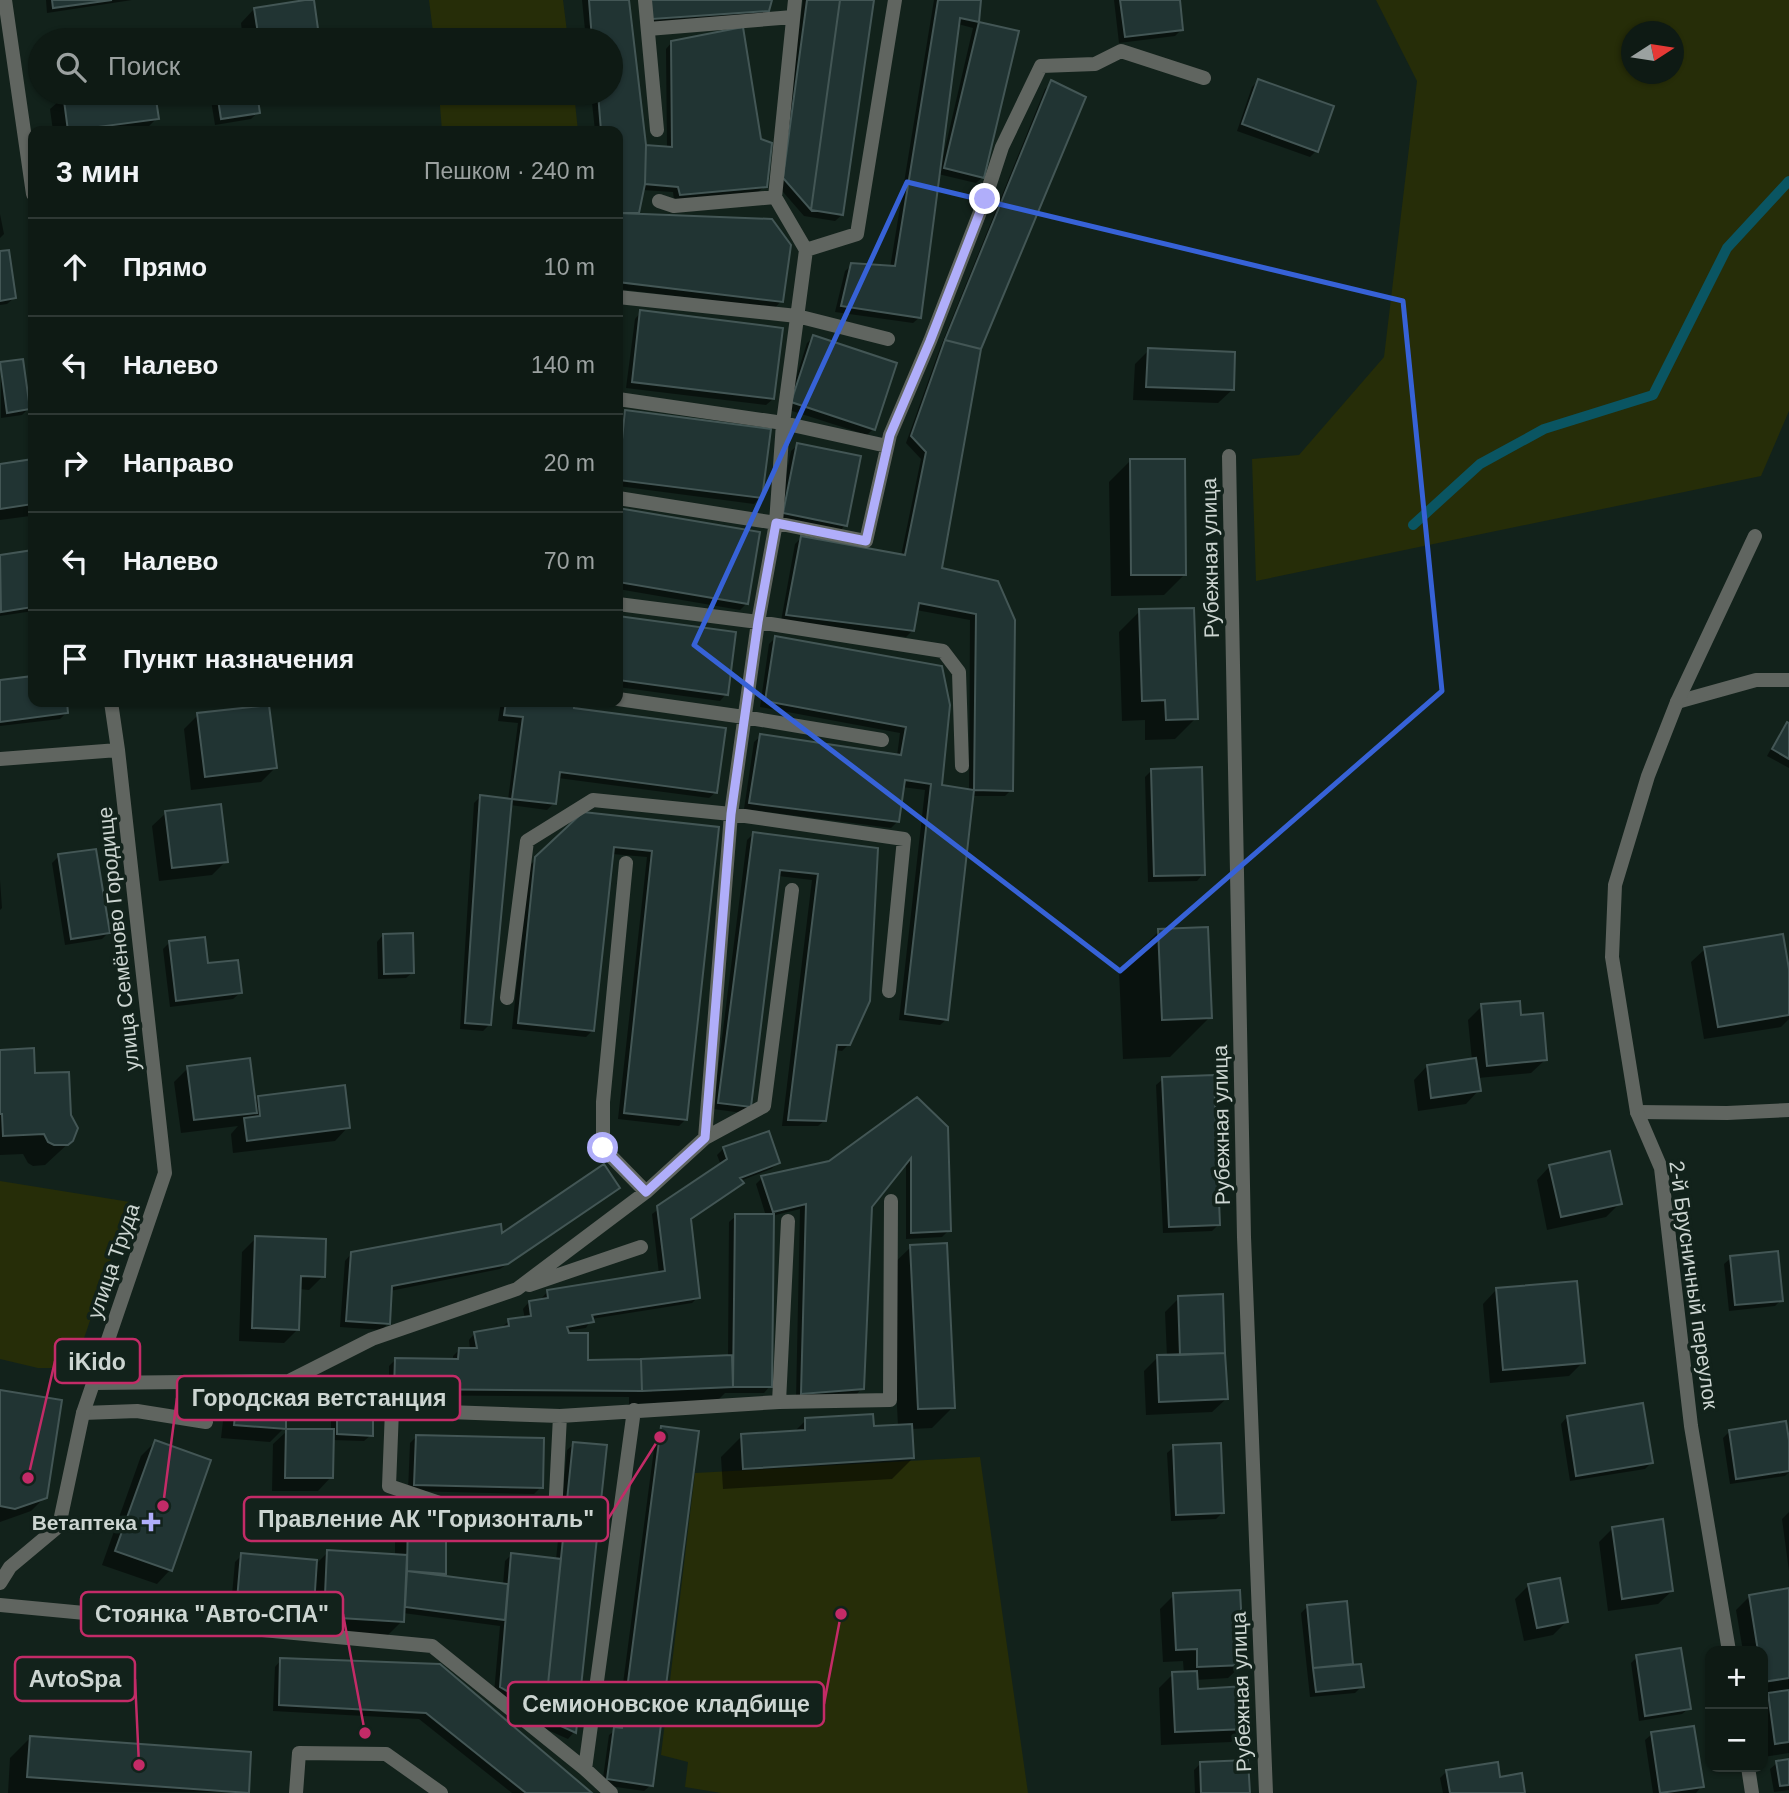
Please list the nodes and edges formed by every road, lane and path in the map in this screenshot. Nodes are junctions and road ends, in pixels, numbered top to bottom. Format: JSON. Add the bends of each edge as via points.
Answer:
{"nodes":[{"id":1,"x":5,"y":0,"type":"edge"},
{"id":2,"x":645,"y":0,"type":"edge"},
{"id":3,"x":795,"y":0,"type":"edge"},
{"id":4,"x":895,"y":0,"type":"edge"},
{"id":5,"x":793,"y":16,"type":"junction"},
{"id":6,"x":648,"y":29,"type":"junction"},
{"id":7,"x":1204,"y":78,"type":"dead end"},
{"id":8,"x":657,"y":130,"type":"dead end"},
{"id":9,"x":28,"y":159,"type":"edge"},
{"id":10,"x":775,"y":197,"type":"junction"},
{"id":11,"x":659,"y":201,"type":"dead end"},
{"id":12,"x":806,"y":250,"type":"junction"},
{"id":13,"x":623,"y":299,"type":"edge"},
{"id":14,"x":797,"y":316,"type":"junction"},
{"id":15,"x":888,"y":339,"type":"dead end"},
{"id":16,"x":623,"y":400,"type":"edge"},
{"id":17,"x":783,"y":423,"type":"junction"},
{"id":18,"x":887,"y":446,"type":"junction"},
{"id":19,"x":1229,"y":456,"type":"dead end"},
{"id":20,"x":623,"y":499,"type":"edge"},
{"id":21,"x":776,"y":523,"type":"junction"},
{"id":22,"x":1755,"y":536,"type":"dead end"},
{"id":23,"x":623,"y":605,"type":"edge"},
{"id":24,"x":758,"y":622,"type":"junction"},
{"id":25,"x":1789,"y":680,"type":"edge"},
{"id":26,"x":623,"y":700,"type":"edge"},
{"id":27,"x":1676,"y":702,"type":"junction"},
{"id":28,"x":112,"y":707,"type":"edge"},
{"id":29,"x":744,"y":717,"type":"junction"},
{"id":30,"x":883,"y":740,"type":"dead end"},
{"id":31,"x":118,"y":750,"type":"junction"},
{"id":32,"x":0,"y":759,"type":"edge"},
{"id":33,"x":962,"y":766,"type":"dead end"},
{"id":34,"x":731,"y":814,"type":"junction"},
{"id":35,"x":626,"y":863,"type":"dead end"},
{"id":36,"x":792,"y":890,"type":"dead end"},
{"id":37,"x":889,"y":991,"type":"dead end"},
{"id":38,"x":507,"y":998,"type":"dead end"},
{"id":39,"x":1789,"y":1110,"type":"edge"},
{"id":40,"x":1637,"y":1112,"type":"junction"},
{"id":41,"x":705,"y":1138,"type":"junction"},
{"id":42,"x":165,"y":1173,"type":"joint"},
{"id":43,"x":646,"y":1192,"type":"junction"},
{"id":44,"x":891,"y":1201,"type":"dead end"},
{"id":45,"x":788,"y":1221,"type":"dead end"},
{"id":46,"x":641,"y":1247,"type":"dead end"},
{"id":47,"x":517,"y":1289,"type":"junction"},
{"id":48,"x":289,"y":1381,"type":"junction"},
{"id":49,"x":93,"y":1383,"type":"junction"},
{"id":50,"x":779,"y":1402,"type":"junction"},
{"id":51,"x":392,"y":1410,"type":"junction"},
{"id":52,"x":634,"y":1410,"type":"junction"},
{"id":53,"x":83,"y":1413,"type":"junction"},
{"id":54,"x":560,"y":1416,"type":"junction"},
{"id":55,"x":205,"y":1422,"type":"dead end"},
{"id":56,"x":5,"y":1564,"type":"edge"},
{"id":57,"x":0,"y":1583,"type":"edge"},
{"id":58,"x":0,"y":1605,"type":"edge"},
{"id":59,"x":1728,"y":1646,"type":"edge"},
{"id":60,"x":585,"y":1769,"type":"junction"},
{"id":61,"x":1749,"y":1772,"type":"edge"},
{"id":62,"x":296,"y":1793,"type":"edge"},
{"id":63,"x":441,"y":1793,"type":"edge"},
{"id":64,"x":611,"y":1793,"type":"edge"},
{"id":65,"x":1266,"y":1793,"type":"edge"},
{"id":66,"x":1752,"y":1793,"type":"edge"}],
"edges":[{"from":1,"to":9,"type":"street"},
{"from":2,"to":6,"type":"street"},
{"from":3,"to":5,"type":"street"},
{"from":4,"to":12,"type":"street","via":[[857,234]]},
{"from":5,"to":6,"type":"street"},
{"from":5,"to":10,"type":"street"},
{"from":6,"to":8,"type":"street"},
{"from":7,"to":18,"type":"street","via":[[1121,51],[1094,64],[1041,66],[1002,147]]},
{"from":10,"to":11,"type":"street","via":[[674,206]]},
{"from":10,"to":12,"type":"street"},
{"from":12,"to":14,"type":"street"},
{"from":13,"to":14,"type":"street"},
{"from":14,"to":15,"type":"street"},
{"from":14,"to":17,"type":"street"},
{"from":16,"to":17,"type":"street"},
{"from":17,"to":18,"type":"street"},
{"from":17,"to":21,"type":"street"},
{"from":18,"to":21,"type":"street","via":[[866,541]]},
{"from":19,"to":65,"type":"street","name":"Рубежная улица","via":[[1244,1237]]},
{"from":20,"to":21,"type":"street"},
{"from":21,"to":24,"type":"street"},
{"from":22,"to":27,"type":"street","name":"2-й Брусничный переулок"},
{"from":23,"to":24,"type":"street"},
{"from":24,"to":29,"type":"street"},
{"from":24,"to":33,"type":"street","via":[[943,651],[959,672]]},
{"from":25,"to":27,"type":"street","via":[[1756,680]]},
{"from":26,"to":29,"type":"street"},
{"from":27,"to":40,"type":"street","name":"2-й Брусничный переулок","via":[[1615,885],[1612,957]]},
{"from":28,"to":31,"type":"street","name":"улица Семёново Городище"},
{"from":29,"to":30,"type":"street"},
{"from":29,"to":34,"type":"street"},
{"from":31,"to":32,"type":"street"},
{"from":31,"to":42,"type":"street","name":"улица Семёново Городище"},
{"from":34,"to":37,"type":"street","via":[[904,839]]},
{"from":34,"to":38,"type":"street","via":[[593,800],[527,841]]},
{"from":34,"to":41,"type":"street"},
{"from":35,"to":43,"type":"street","via":[[603,1102],[603,1148]]},
{"from":36,"to":41,"type":"street","via":[[764,1106]]},
{"from":39,"to":40,"type":"street"},
{"from":40,"to":59,"type":"street","name":"2-й Брусничный переулок","via":[[1661,1168],[1691,1426]]},
{"from":41,"to":43,"type":"street"},
{"from":42,"to":49,"type":"street","name":"улица Труда"},
{"from":43,"to":47,"type":"street"},
{"from":44,"to":50,"type":"street","via":[[890,1400]]},
{"from":45,"to":50,"type":"street"},
{"from":46,"to":47,"type":"street"},
{"from":47,"to":48,"type":"street","via":[[372,1339]]},
{"from":48,"to":49,"type":"street"},
{"from":48,"to":51,"type":"street"},
{"from":49,"to":53,"type":"street","name":"улица Труда"},
{"from":50,"to":52,"type":"street"},
{"from":51,"to":54,"type":"street"},
{"from":51,"to":54,"type":"street","via":[[388,1486],[460,1510],[555,1514]]},
{"from":52,"to":54,"type":"street"},
{"from":52,"to":60,"type":"street"},
{"from":53,"to":55,"type":"street","via":[[136,1411]]},
{"from":53,"to":56,"type":"street","name":"улица Труда","via":[[59,1526]]},
{"from":56,"to":57,"type":"street","name":"улица Труда"},
{"from":58,"to":60,"type":"street","via":[[432,1646]]},
{"from":60,"to":64,"type":"street"},
{"from":61,"to":66,"type":"street"},
{"from":62,"to":63,"type":"street","via":[[299,1753],[386,1754]]}]}
